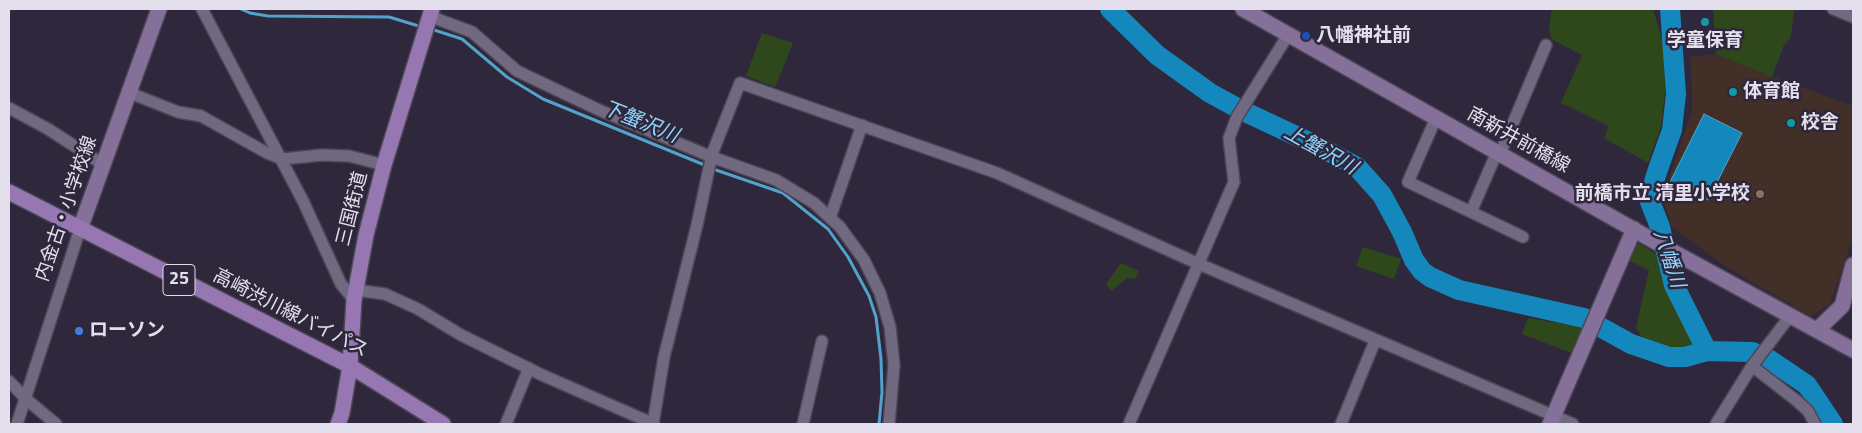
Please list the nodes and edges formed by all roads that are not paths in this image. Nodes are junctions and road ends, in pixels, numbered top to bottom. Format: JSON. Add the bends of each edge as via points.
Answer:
{"nodes":[{"id":1,"x":158,"y":9,"type":"edge"},
{"id":2,"x":202,"y":9,"type":"edge"},
{"id":3,"x":1243,"y":9,"type":"edge"},
{"id":4,"x":1833,"y":9,"type":"edge"},
{"id":5,"x":430,"y":13,"type":"edge"},
{"id":6,"x":1853,"y":17,"type":"edge"},
{"id":7,"x":1288,"y":35,"type":"junction"},
{"id":8,"x":1546,"y":45,"type":"dead end"},
{"id":9,"x":130,"y":93,"type":"junction"},
{"id":10,"x":9,"y":108,"type":"edge"},
{"id":11,"x":1436,"y":118,"type":"junction"},
{"id":12,"x":862,"y":125,"type":"junction"},
{"id":13,"x":1498,"y":153,"type":"junction"},
{"id":14,"x":712,"y":158,"type":"junction"},
{"id":15,"x":282,"y":159,"type":"junction"},
{"id":16,"x":104,"y":165,"type":"junction"},
{"id":17,"x":384,"y":165,"type":"junction"},
{"id":18,"x":9,"y":192,"type":"edge"},
{"id":19,"x":1472,"y":212,"type":"junction"},
{"id":20,"x":830,"y":218,"type":"junction"},
{"id":21,"x":80,"y":229,"type":"junction"},
{"id":22,"x":1641,"y":233,"type":"junction"},
{"id":23,"x":1523,"y":237,"type":"dead end"},
{"id":24,"x":1199,"y":264,"type":"junction"},
{"id":25,"x":1853,"y":265,"type":"edge"},
{"id":26,"x":355,"y":295,"type":"junction"},
{"id":27,"x":1847,"y":307,"type":"edge"},
{"id":28,"x":1790,"y":316,"type":"junction"},
{"id":29,"x":1817,"y":330,"type":"junction"},
{"id":30,"x":1375,"y":340,"type":"junction"},
{"id":31,"x":822,"y":342,"type":"dead end"},
{"id":32,"x":1853,"y":350,"type":"edge"},
{"id":33,"x":1754,"y":364,"type":"junction"},
{"id":34,"x":350,"y":366,"type":"junction"},
{"id":35,"x":529,"y":368,"type":"junction"},
{"id":36,"x":9,"y":381,"type":"edge"},
{"id":37,"x":26,"y":399,"type":"junction"},
{"id":38,"x":1552,"y":420,"type":"edge"},
{"id":39,"x":17,"y":424,"type":"edge"},
{"id":40,"x":56,"y":424,"type":"edge"},
{"id":41,"x":338,"y":424,"type":"edge"},
{"id":42,"x":443,"y":424,"type":"edge"},
{"id":43,"x":506,"y":424,"type":"edge"},
{"id":44,"x":653,"y":424,"type":"edge"},
{"id":45,"x":803,"y":424,"type":"edge"},
{"id":46,"x":890,"y":424,"type":"edge"},
{"id":47,"x":1129,"y":424,"type":"edge"},
{"id":48,"x":1341,"y":424,"type":"edge"},
{"id":49,"x":1573,"y":424,"type":"edge"},
{"id":50,"x":1716,"y":424,"type":"edge"},
{"id":51,"x":1815,"y":424,"type":"edge"}],
"edges":[{"from":1,"to":9,"type":"main road","name":"内金古・小学校線"},
{"from":2,"to":15,"type":"street"},
{"from":3,"to":7,"type":"main road","name":"南新井前橋線"},
{"from":4,"to":6,"type":"street"},
{"from":5,"to":14,"type":"street","via":[[472,32],[516,71]]},
{"from":5,"to":17,"type":"main road","name":"三国街道"},
{"from":7,"to":11,"type":"main road","name":"南新井前橋線"},
{"from":7,"to":24,"type":"street","via":[[1237,117],[1229,138],[1234,182]]},
{"from":8,"to":13,"type":"street"},
{"from":9,"to":15,"type":"street","via":[[178,112],[201,116],[267,154]]},
{"from":9,"to":16,"type":"main road","name":"内金古・小学校線"},
{"from":10,"to":16,"type":"street"},
{"from":11,"to":13,"type":"main road","name":"南新井前橋線"},
{"from":11,"to":19,"type":"street","via":[[1408,182]]},
{"from":12,"to":14,"type":"street","via":[[740,82]]},
{"from":12,"to":20,"type":"street"},
{"from":12,"to":24,"type":"street","via":[[997,173]]},
{"from":13,"to":19,"type":"street"},
{"from":13,"to":22,"type":"main road","name":"南新井前橋線"},
{"from":14,"to":20,"type":"street","via":[[776,180]]},
{"from":14,"to":44,"type":"street","via":[[664,357]]},
{"from":15,"to":17,"type":"street","via":[[349,156]]},
{"from":15,"to":26,"type":"street","via":[[340,284]]},
{"from":16,"to":21,"type":"main road","name":"内金古・小学校線"},
{"from":17,"to":26,"type":"main road","name":"三国街道"},
{"from":18,"to":21,"type":"main road","name":"高崎渋川線バイパス","number":"25"},
{"from":19,"to":23,"type":"street"},
{"from":20,"to":46,"type":"street","via":[[864,260],[880,293],[890,327],[894,364]]},
{"from":21,"to":34,"type":"main road","name":"高崎渋川線バイパス","number":"25"},
{"from":21,"to":37,"type":"street","name":"内金古・小学校線"},
{"from":22,"to":28,"type":"main road","name":"南新井前橋線"},
{"from":22,"to":38,"type":"main road","via":[[1590,331]]},
{"from":24,"to":30,"type":"street"},
{"from":24,"to":47,"type":"street"},
{"from":25,"to":27,"type":"main road"},
{"from":26,"to":34,"type":"main road","name":"三国街道"},
{"from":26,"to":35,"type":"street","via":[[385,294]]},
{"from":27,"to":29,"type":"main road"},
{"from":28,"to":29,"type":"main road","name":"南新井前橋線"},
{"from":28,"to":33,"type":"street"},
{"from":29,"to":32,"type":"main road","name":"南新井前橋線"},
{"from":30,"to":38,"type":"street"},
{"from":30,"to":48,"type":"street"},
{"from":31,"to":45,"type":"street"},
{"from":33,"to":50,"type":"street"},
{"from":33,"to":51,"type":"street","via":[[1797,400]]},
{"from":34,"to":41,"type":"main road","name":"三国街道"},
{"from":34,"to":42,"type":"main road","name":"高崎渋川線バイパス","number":"25"},
{"from":35,"to":43,"type":"street"},
{"from":35,"to":44,"type":"street"},
{"from":36,"to":37,"type":"street"},
{"from":37,"to":39,"type":"street","name":"内金古・小学校線"},
{"from":37,"to":40,"type":"street"},
{"from":38,"to":49,"type":"street"}]}
